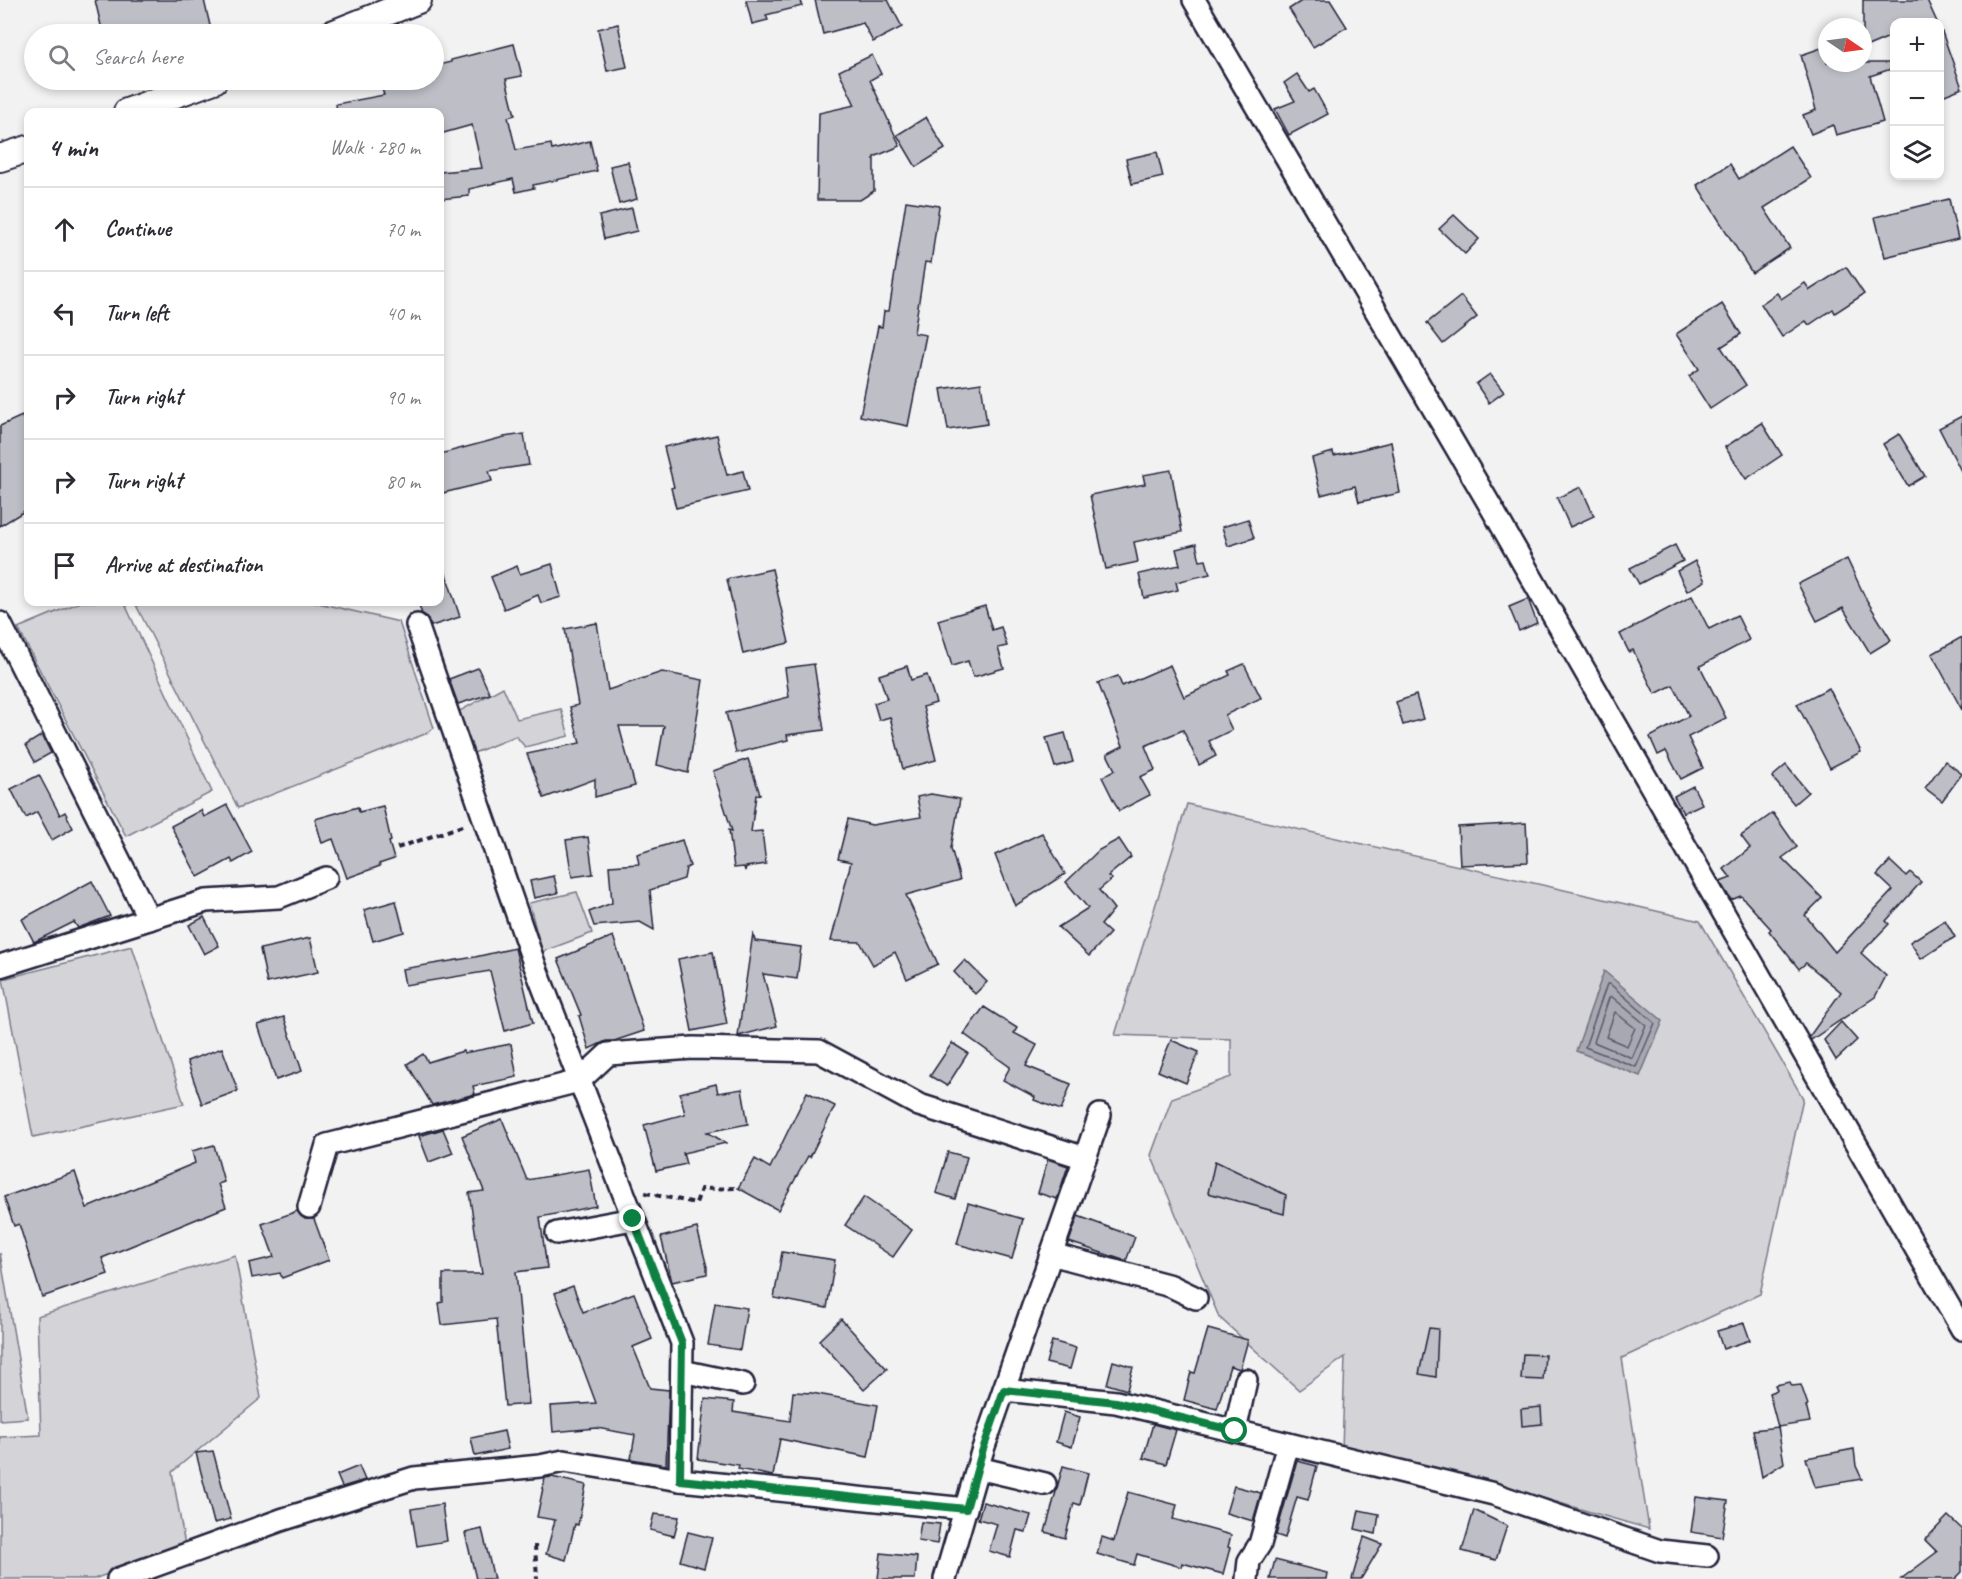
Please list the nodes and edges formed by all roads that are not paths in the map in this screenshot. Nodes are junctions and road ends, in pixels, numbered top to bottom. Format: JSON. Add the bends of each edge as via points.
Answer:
{"nodes":[{"id":1,"x":418,"y":0,"type":"edge"},
{"id":2,"x":1194,"y":0,"type":"edge"},
{"id":3,"x":357,"y":24,"type":"edge"},
{"id":4,"x":187,"y":90,"type":"edge"},
{"id":5,"x":138,"y":108,"type":"edge"},
{"id":6,"x":24,"y":150,"type":"edge"},
{"id":7,"x":0,"y":158,"type":"edge"},
{"id":8,"x":0,"y":623,"type":"edge"},
{"id":9,"x":417,"y":625,"type":"dead end"},
{"id":10,"x":326,"y":878,"type":"dead end"},
{"id":11,"x":149,"y":919,"type":"junction"},
{"id":12,"x":0,"y":966,"type":"edge"},
{"id":13,"x":579,"y":1081,"type":"junction"},
{"id":14,"x":1100,"y":1115,"type":"dead end"},
{"id":15,"x":1085,"y":1158,"type":"junction"},
{"id":16,"x":309,"y":1207,"type":"dead end"},
{"id":17,"x":633,"y":1219,"type":"junction"},
{"id":18,"x":557,"y":1233,"type":"dead end"},
{"id":19,"x":1051,"y":1254,"type":"junction"},
{"id":20,"x":1196,"y":1298,"type":"dead end"},
{"id":21,"x":1962,"y":1329,"type":"edge"},
{"id":22,"x":682,"y":1371,"type":"junction"},
{"id":23,"x":1246,"y":1380,"type":"dead end"},
{"id":24,"x":743,"y":1384,"type":"dead end"},
{"id":25,"x":1004,"y":1390,"type":"junction"},
{"id":26,"x":1235,"y":1431,"type":"junction"},
{"id":27,"x":1288,"y":1444,"type":"junction"},
{"id":28,"x":978,"y":1468,"type":"junction"},
{"id":29,"x":680,"y":1480,"type":"junction"},
{"id":30,"x":1045,"y":1484,"type":"dead end"},
{"id":31,"x":966,"y":1509,"type":"junction"},
{"id":32,"x":1707,"y":1556,"type":"dead end"},
{"id":33,"x":118,"y":1579,"type":"edge"},
{"id":34,"x":945,"y":1579,"type":"edge"},
{"id":35,"x":1247,"y":1579,"type":"edge"}],
"edges":[{"from":1,"to":3,"type":"main road"},
{"from":2,"to":21,"type":"street","via":[[1491,507]]},
{"from":4,"to":5,"type":"main road"},
{"from":6,"to":7,"type":"main road"},
{"from":8,"to":11,"type":"street"},
{"from":9,"to":13,"type":"street"},
{"from":10,"to":11,"type":"street","via":[[279,897],[206,901]]},
{"from":11,"to":12,"type":"street"},
{"from":13,"to":15,"type":"street","via":[[608,1054],[693,1048],[819,1051],[919,1105]]},
{"from":13,"to":16,"type":"street","via":[[327,1145]]},
{"from":13,"to":17,"type":"street"},
{"from":14,"to":15,"type":"street"},
{"from":15,"to":19,"type":"street"},
{"from":17,"to":18,"type":"street"},
{"from":17,"to":22,"type":"street","via":[[682,1343]]},
{"from":19,"to":20,"type":"street","via":[[1171,1286]]},
{"from":19,"to":25,"type":"street"},
{"from":22,"to":24,"type":"street"},
{"from":22,"to":29,"type":"street"},
{"from":23,"to":26,"type":"street"},
{"from":25,"to":26,"type":"street","via":[[1116,1402]]},
{"from":25,"to":28,"type":"street"},
{"from":26,"to":27,"type":"street"},
{"from":27,"to":32,"type":"street","via":[[1494,1494],[1660,1551]]},
{"from":27,"to":35,"type":"street","via":[[1260,1544],[1249,1561]]},
{"from":28,"to":30,"type":"street"},
{"from":28,"to":31,"type":"street"},
{"from":29,"to":31,"type":"street"},
{"from":29,"to":33,"type":"street","via":[[564,1461],[414,1478],[281,1520]]},
{"from":31,"to":34,"type":"street"}]}
